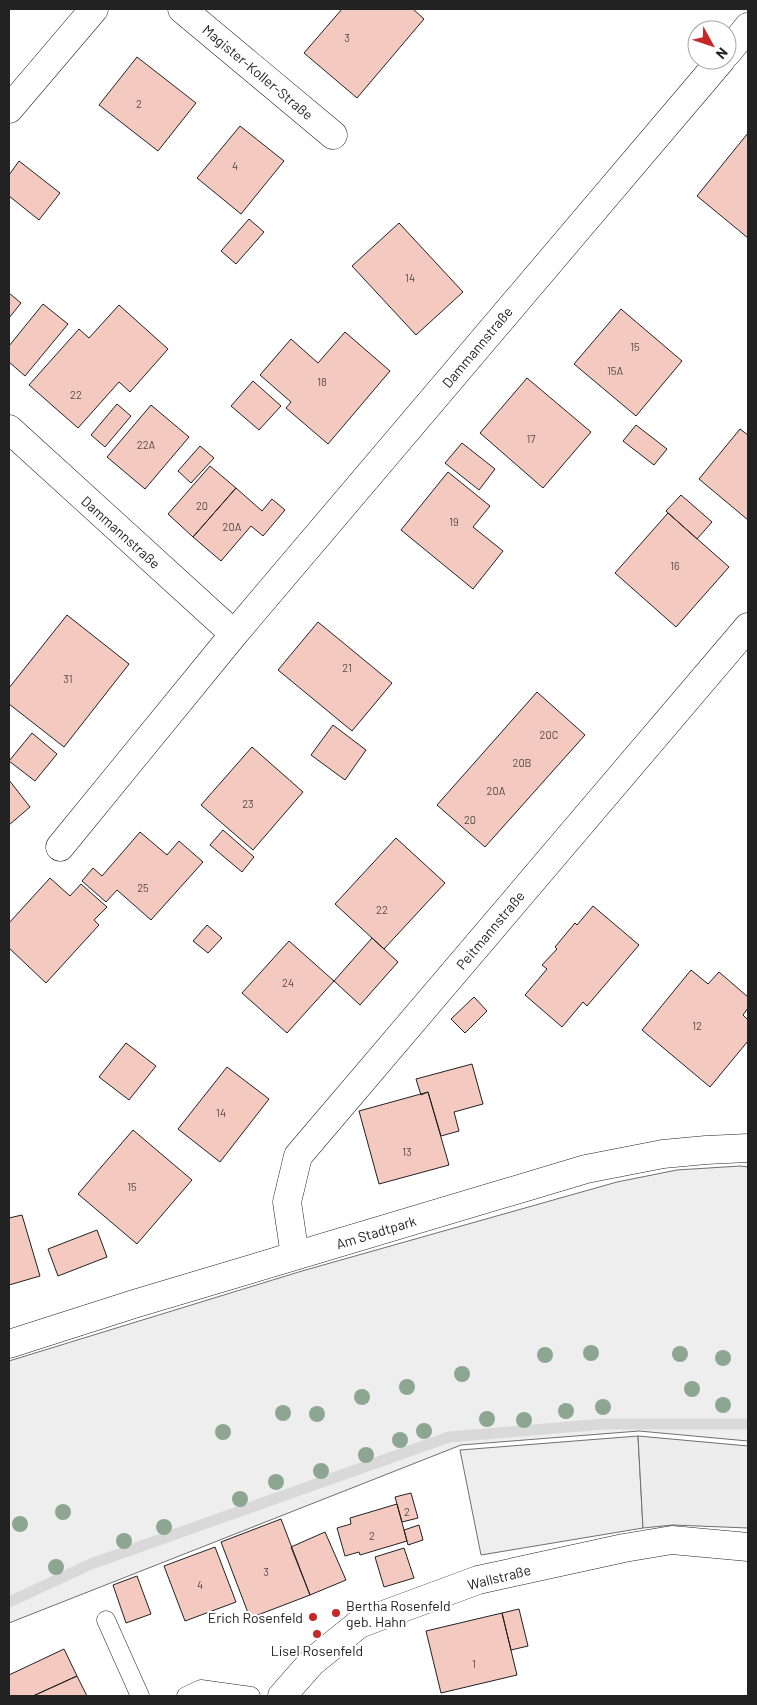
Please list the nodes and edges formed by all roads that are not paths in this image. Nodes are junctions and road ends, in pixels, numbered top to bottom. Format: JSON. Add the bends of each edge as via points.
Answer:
{"nodes":[{"id":1,"x":94,"y":9,"type":"edge"},
{"id":2,"x":182,"y":9,"type":"edge"},
{"id":3,"x":748,"y":28,"type":"edge"},
{"id":4,"x":737,"y":41,"type":"edge"},
{"id":5,"x":713,"y":70,"type":"edge"},
{"id":6,"x":9,"y":110,"type":"edge"},
{"id":7,"x":333,"y":135,"type":"dead end"},
{"id":8,"x":9,"y":429,"type":"edge"},
{"id":9,"x":748,"y":627,"type":"edge"},
{"id":10,"x":234,"y":634,"type":"junction"},
{"id":11,"x":60,"y":847,"type":"dead end"},
{"id":12,"x":748,"y":1148,"type":"edge"},
{"id":13,"x":295,"y":1256,"type":"junction"},
{"id":14,"x":9,"y":1344,"type":"edge"},
{"id":15,"x":748,"y":1547,"type":"edge"},
{"id":16,"x":106,"y":1620,"type":"dead end"},
{"id":17,"x":140,"y":1696,"type":"edge"},
{"id":18,"x":186,"y":1696,"type":"edge"},
{"id":19,"x":251,"y":1696,"type":"edge"},
{"id":20,"x":282,"y":1696,"type":"edge"}],
"edges":[{"from":1,"to":6,"type":"street"},
{"from":2,"to":7,"type":"street","name":"Magister-Koller-Straße"},
{"from":3,"to":4,"type":"street"},
{"from":5,"to":10,"type":"street","name":"Dammannstraße"},
{"from":8,"to":10,"type":"street","name":"Dammannstraße"},
{"from":9,"to":13,"type":"street","name":"Peitmannstraße","via":[[298,1156],[288,1202]]},
{"from":10,"to":11,"type":"street","name":"Dammannstraße"},
{"from":12,"to":13,"type":"street","name":"Am Stadtpark","via":[[663,1154],[586,1169]]},
{"from":13,"to":14,"type":"street","name":"Am Stadtpark"},
{"from":15,"to":20,"type":"street","name":"Wallstraße","via":[[672,1540],[478,1580],[359,1624],[312,1662]]},
{"from":16,"to":17,"type":"lane"},
{"from":18,"to":19,"type":"lane","via":[[201,1689]]}]}
